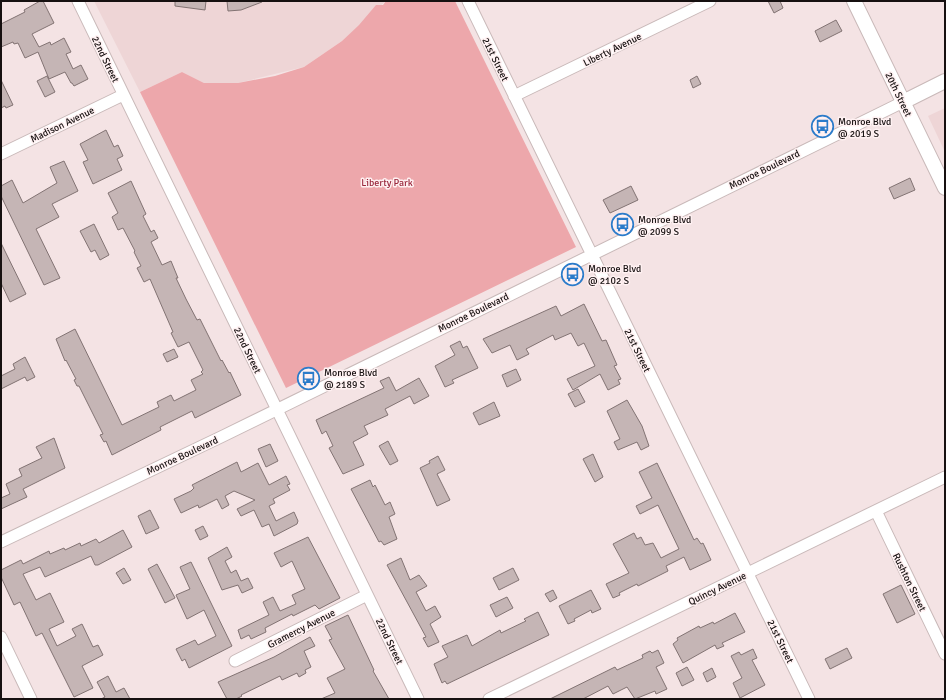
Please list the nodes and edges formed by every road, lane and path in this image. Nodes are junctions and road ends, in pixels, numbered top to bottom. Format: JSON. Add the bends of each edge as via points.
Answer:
{"nodes":[{"id":1,"x":78,"y":1,"type":"edge"},
{"id":2,"x":468,"y":1,"type":"edge"},
{"id":3,"x":710,"y":1,"type":"edge"},
{"id":4,"x":854,"y":1,"type":"edge"},
{"id":5,"x":945,"y":81,"type":"edge"},
{"id":6,"x":123,"y":95,"type":"junction"},
{"id":7,"x":514,"y":96,"type":"junction"},
{"id":8,"x":903,"y":102,"type":"junction"},
{"id":9,"x":1,"y":154,"type":"edge"},
{"id":10,"x":945,"y":188,"type":"edge"},
{"id":11,"x":591,"y":254,"type":"junction"},
{"id":12,"x":277,"y":408,"type":"junction"},
{"id":13,"x":945,"y":477,"type":"edge"},
{"id":14,"x":876,"y":511,"type":"junction"},
{"id":15,"x":1,"y":542,"type":"edge"},
{"id":16,"x":748,"y":573,"type":"junction"},
{"id":17,"x":367,"y":595,"type":"junction"},
{"id":18,"x":1,"y":638,"type":"edge"},
{"id":19,"x":945,"y":654,"type":"edge"},
{"id":20,"x":235,"y":661,"type":"dead end"},
{"id":21,"x":31,"y":699,"type":"edge"},
{"id":22,"x":418,"y":699,"type":"edge"},
{"id":23,"x":489,"y":699,"type":"edge"},
{"id":24,"x":809,"y":699,"type":"edge"}],
"edges":[{"from":1,"to":6,"type":"street","name":"22nd Street"},
{"from":2,"to":7,"type":"street","name":"21st Street"},
{"from":3,"to":7,"type":"street","name":"Liberty Avenue"},
{"from":4,"to":8,"type":"main road","name":"20th Street"},
{"from":5,"to":8,"type":"main road","name":"Monroe Boulevard"},
{"from":6,"to":9,"type":"street","name":"Madison Avenue"},
{"from":6,"to":12,"type":"street","name":"22nd Street"},
{"from":7,"to":11,"type":"street","name":"21st Street"},
{"from":8,"to":10,"type":"main road","name":"20th Street"},
{"from":8,"to":11,"type":"street","name":"Monroe Boulevard"},
{"from":11,"to":12,"type":"street","name":"Monroe Boulevard"},
{"from":11,"to":16,"type":"street","name":"21st Street"},
{"from":12,"to":15,"type":"street","name":"Monroe Boulevard"},
{"from":12,"to":17,"type":"street","name":"22nd Street"},
{"from":13,"to":14,"type":"street","name":"Quincy Avenue"},
{"from":14,"to":16,"type":"street","name":"Quincy Avenue"},
{"from":14,"to":19,"type":"street","name":"Rushton Street"},
{"from":16,"to":23,"type":"street","name":"Quincy Avenue"},
{"from":16,"to":24,"type":"street","name":"21st Street"},
{"from":17,"to":20,"type":"street","name":"Gramercy Avenue"},
{"from":17,"to":22,"type":"street","name":"22nd Street"},
{"from":18,"to":21,"type":"street"}]}
